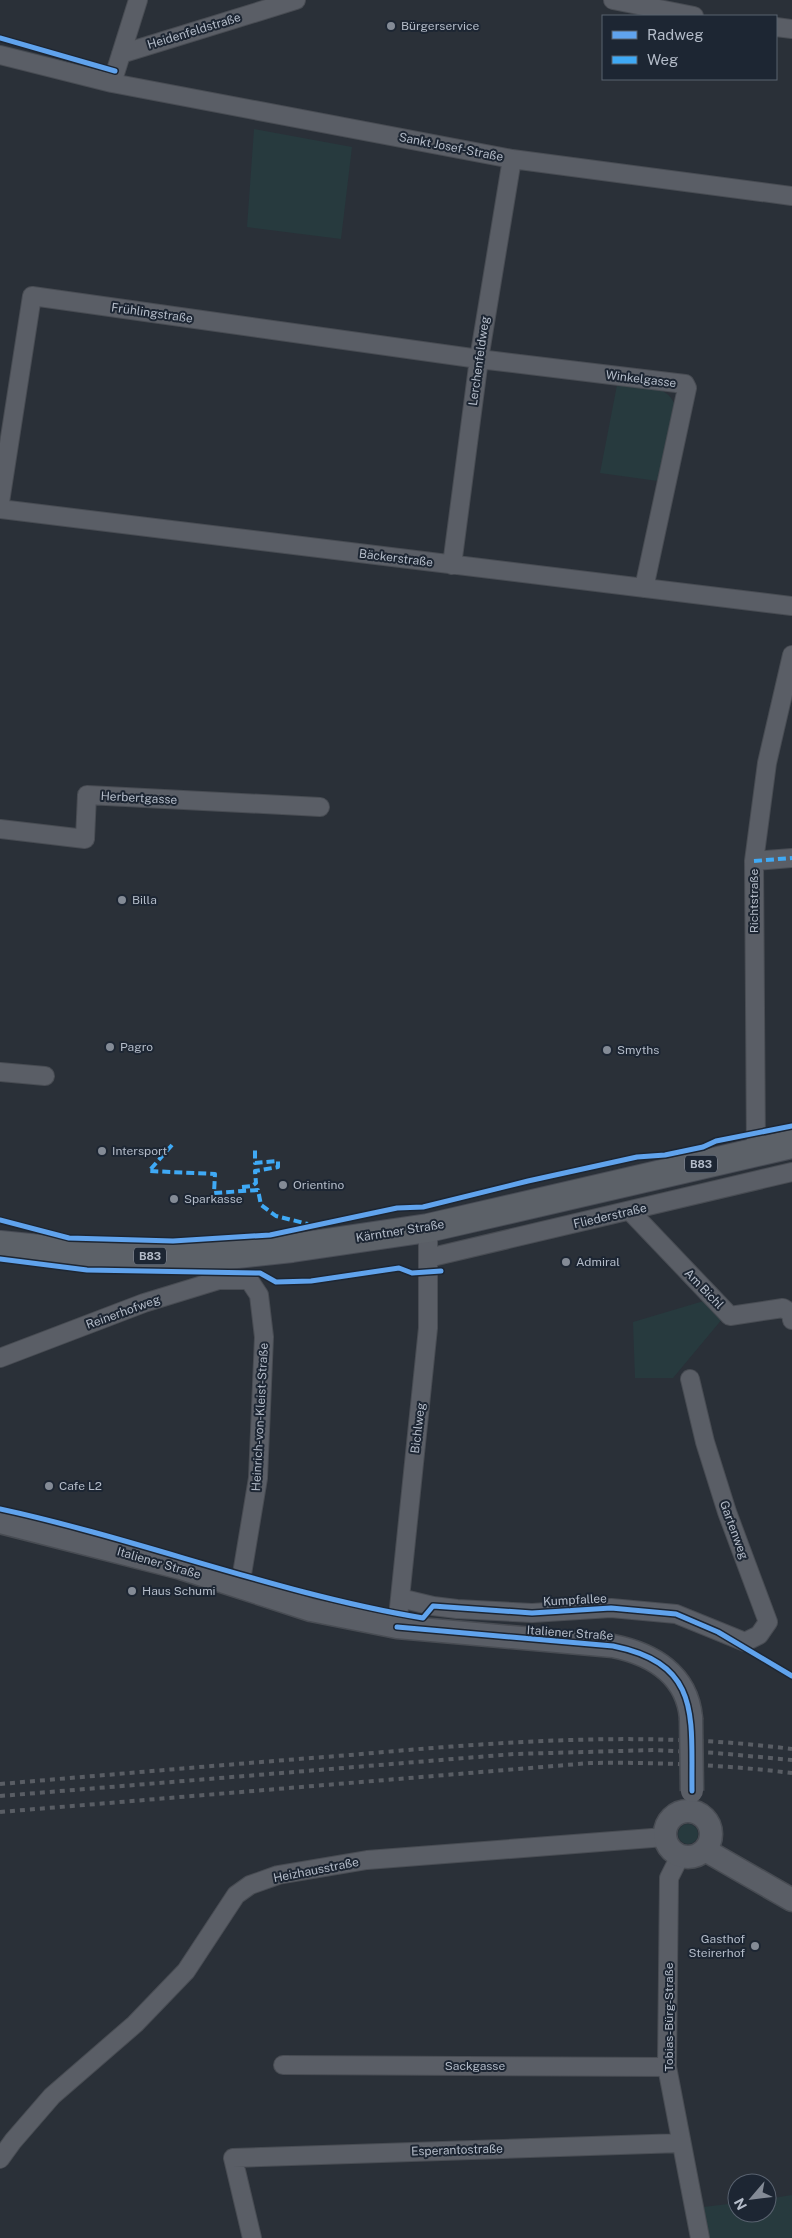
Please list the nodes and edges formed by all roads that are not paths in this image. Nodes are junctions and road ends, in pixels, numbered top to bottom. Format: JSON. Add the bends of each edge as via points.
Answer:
{"nodes":[{"id":1,"x":138,"y":0,"type":"edge"},
{"id":2,"x":296,"y":0,"type":"edge"},
{"id":3,"x":613,"y":0,"type":"edge"},
{"id":4,"x":689,"y":15,"type":"edge"},
{"id":5,"x":777,"y":27,"type":"edge"},
{"id":6,"x":792,"y":28,"type":"edge"},
{"id":7,"x":121,"y":54,"type":"junction"},
{"id":8,"x":0,"y":55,"type":"edge"},
{"id":9,"x":112,"y":83,"type":"junction"},
{"id":10,"x":512,"y":159,"type":"junction"},
{"id":11,"x":792,"y":196,"type":"edge"},
{"id":12,"x":479,"y":359,"type":"junction"},
{"id":13,"x":0,"y":502,"type":"edge"},
{"id":14,"x":0,"y":509,"type":"edge"},
{"id":15,"x":452,"y":564,"type":"junction"},
{"id":16,"x":644,"y":588,"type":"junction"},
{"id":17,"x":792,"y":606,"type":"edge"},
{"id":18,"x":792,"y":655,"type":"edge"},
{"id":19,"x":320,"y":807,"type":"dead end"},
{"id":20,"x":0,"y":829,"type":"edge"},
{"id":21,"x":792,"y":858,"type":"edge"},
{"id":22,"x":754,"y":860,"type":"junction"},
{"id":23,"x":0,"y":1072,"type":"edge"},
{"id":24,"x":45,"y":1076,"type":"dead end"},
{"id":25,"x":792,"y":1144,"type":"edge"},
{"id":26,"x":756,"y":1151,"type":"junction"},
{"id":27,"x":792,"y":1172,"type":"edge"},
{"id":28,"x":630,"y":1211,"type":"junction"},
{"id":29,"x":0,"y":1227,"type":"edge"},
{"id":30,"x":428,"y":1228,"type":"junction"},
{"id":31,"x":0,"y":1245,"type":"edge"},
{"id":32,"x":73,"y":1253,"type":"junction"},
{"id":33,"x":428,"y":1258,"type":"junction"},
{"id":34,"x":249,"y":1280,"type":"joint"},
{"id":35,"x":792,"y":1320,"type":"edge"},
{"id":36,"x":0,"y":1358,"type":"edge"},
{"id":37,"x":690,"y":1379,"type":"dead end"},
{"id":38,"x":0,"y":1522,"type":"edge"},
{"id":39,"x":240,"y":1586,"type":"junction"},
{"id":40,"x":400,"y":1598,"type":"junction"},
{"id":41,"x":397,"y":1627,"type":"junction"},
{"id":42,"x":718,"y":1632,"type":"joint"},
{"id":43,"x":691,"y":1801,"type":"junction"},
{"id":44,"x":665,"y":1837,"type":"junction"},
{"id":45,"x":705,"y":1850,"type":"junction"},
{"id":46,"x":680,"y":1856,"type":"junction"},
{"id":47,"x":792,"y":1900,"type":"edge"},
{"id":48,"x":283,"y":2066,"type":"dead end"},
{"id":49,"x":667,"y":2067,"type":"junction"},
{"id":50,"x":680,"y":2143,"type":"junction"},
{"id":51,"x":0,"y":2159,"type":"edge"},
{"id":52,"x":252,"y":2238,"type":"edge"},
{"id":53,"x":700,"y":2238,"type":"edge"}],
"edges":[{"from":1,"to":7,"type":"street"},
{"from":2,"to":7,"type":"street","name":"Heidenfeldstraße"},
{"from":3,"to":4,"type":"street"},
{"from":5,"to":6,"type":"street"},
{"from":7,"to":9,"type":"street"},
{"from":8,"to":9,"type":"street"},
{"from":9,"to":10,"type":"street","name":"Sankt Josef-Straße"},
{"from":10,"to":11,"type":"street","name":"Sankt Josef-Straße"},
{"from":10,"to":12,"type":"street","name":"Lerchenfeldweg"},
{"from":12,"to":13,"type":"street","name":"Frühlingstraße","via":[[32,296]]},
{"from":12,"to":15,"type":"street","name":"Lerchenfeldweg"},
{"from":12,"to":16,"type":"street","name":"Winkelgasse","via":[[687,385]]},
{"from":14,"to":15,"type":"street","name":"Bäckerstraße"},
{"from":15,"to":16,"type":"street","name":"Bäckerstraße"},
{"from":16,"to":17,"type":"street","name":"Bäckerstraße"},
{"from":18,"to":22,"type":"street","name":"Richtstraße","via":[[769,756]]},
{"from":19,"to":20,"type":"street","name":"Herbertgasse","via":[[87,795],[84,838]]},
{"from":21,"to":22,"type":"street"},
{"from":22,"to":26,"type":"street","name":"Richtstraße"},
{"from":23,"to":24,"type":"street"},
{"from":25,"to":26,"type":"main road","name":"Kärntner Straße","number":"B83"},
{"from":26,"to":30,"type":"main road","name":"Kärntner Straße","number":"B83"},
{"from":27,"to":28,"type":"street","name":"Fliederstraße"},
{"from":28,"to":33,"type":"street","name":"Fliederstraße"},
{"from":28,"to":35,"type":"street","name":"Am Bichl","via":[[730,1316],[783,1308],[791,1313]]},
{"from":29,"to":32,"type":"main road","via":[[26,1233]]},
{"from":30,"to":32,"type":"main road","name":"Kärntner Straße","number":"B83","via":[[228,1255],[178,1257]]},
{"from":30,"to":33,"type":"street","name":"Bichlweg"},
{"from":31,"to":32,"type":"main road","name":"Kärntner Straße","number":"B83"},
{"from":33,"to":40,"type":"street","name":"Bichlweg","via":[[427,1338]]},
{"from":34,"to":36,"type":"street","name":"Reinerhofweg","via":[[219,1280],[144,1303]]},
{"from":34,"to":39,"type":"street","name":"Heinrich-von-Kleist-Straße","via":[[259,1295],[264,1337],[258,1478]]},
{"from":37,"to":42,"type":"street","name":"Gartenweg","via":[[727,1512],[768,1622],[759,1635],[745,1642]]},
{"from":38,"to":39,"type":"street","name":"Italiener Straße"},
{"from":39,"to":41,"type":"street","name":"Italiener Straße","via":[[311,1610]]},
{"from":40,"to":41,"type":"street","name":"Bichlweg"},
{"from":40,"to":42,"type":"street","name":"Kumpfallee","via":[[457,1609],[532,1613],[611,1608],[676,1614]]},
{"from":41,"to":43,"type":"street","name":"Italiener Straße","bridge":true,"via":[[613,1646],[653,1659],[673,1674],[685,1694],[691,1718]]},
{"from":43,"to":44,"type":"street","via":[[672,1818]]},
{"from":43,"to":45,"type":"street","via":[[708,1823],[711,1837]]},
{"from":44,"to":46,"type":"street","via":[[670,1848]]},
{"from":44,"to":51,"type":"street","name":"Heizhausstraße","via":[[367,1860],[278,1875],[250,1885],[236,1895],[186,1971],[136,2024],[52,2096]]},
{"from":45,"to":46,"type":"street","via":[[690,1857]]},
{"from":45,"to":47,"type":"street"},
{"from":46,"to":49,"type":"street","name":"Tobias-Bürg-Straße","via":[[670,1878]]},
{"from":48,"to":49,"type":"street","name":"Sackgasse"},
{"from":49,"to":50,"type":"street","name":"Tobias-Bürg-Straße"},
{"from":50,"to":52,"type":"street","name":"Esperantostraße","via":[[233,2158]]},
{"from":50,"to":53,"type":"street","name":"Tobias-Bürg-Straße"}]}
